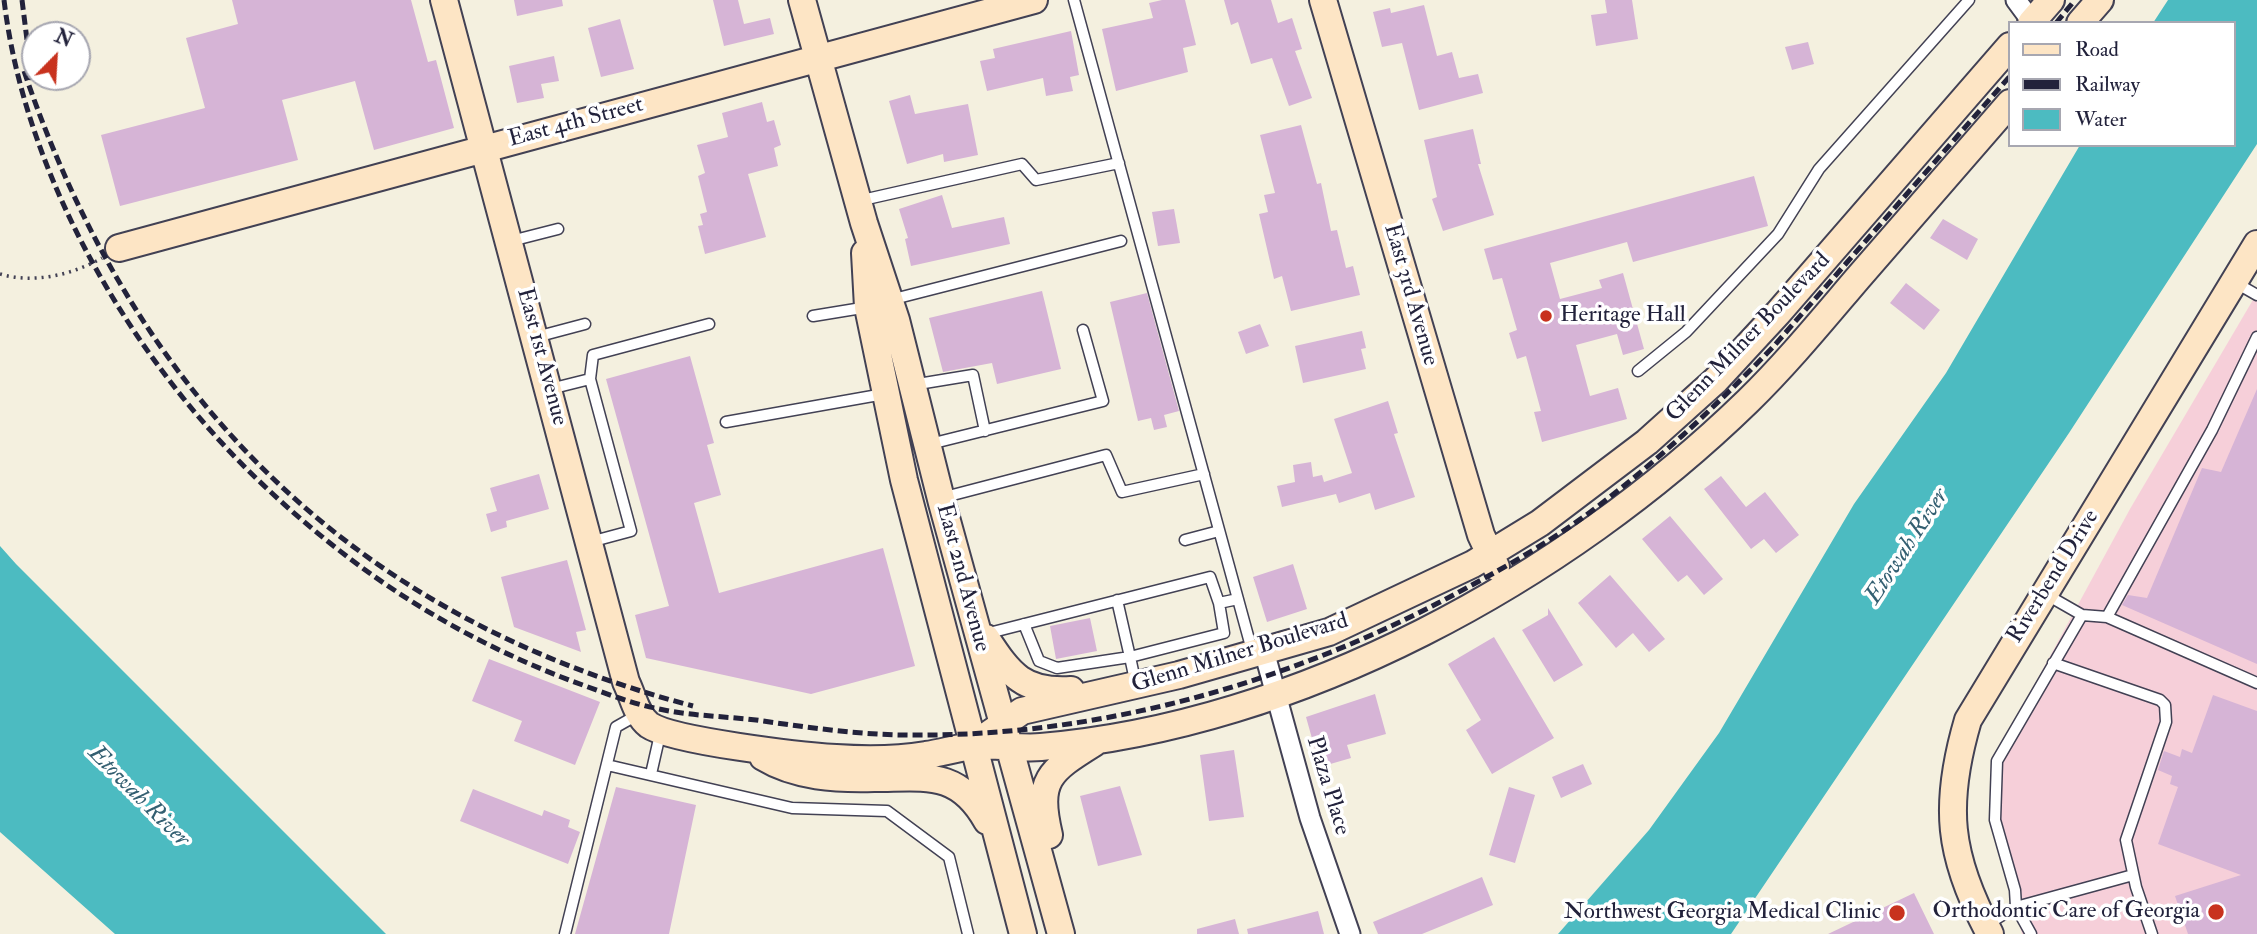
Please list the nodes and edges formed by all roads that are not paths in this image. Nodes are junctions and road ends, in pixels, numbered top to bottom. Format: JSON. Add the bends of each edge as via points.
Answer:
{"nodes":[{"id":1,"x":444,"y":0,"type":"edge"},
{"id":2,"x":802,"y":0,"type":"edge"},
{"id":3,"x":1034,"y":0,"type":"edge"},
{"id":4,"x":1074,"y":0,"type":"edge"},
{"id":5,"x":1323,"y":0,"type":"edge"},
{"id":6,"x":1969,"y":0,"type":"edge"},
{"id":7,"x":2016,"y":0,"type":"edge"},
{"id":8,"x":2051,"y":0,"type":"edge"},
{"id":9,"x":2100,"y":0,"type":"edge"},
{"id":10,"x":2031,"y":21,"type":"edge"},
{"id":11,"x":2033,"y":21,"type":"edge"},
{"id":12,"x":2082,"y":21,"type":"edge"},
{"id":13,"x":2008,"y":48,"type":"edge"},
{"id":14,"x":820,"y":59,"type":"junction"},
{"id":15,"x":2008,"y":105,"type":"edge"},
{"id":16,"x":485,"y":148,"type":"junction"},
{"id":17,"x":1119,"y":163,"type":"junction"},
{"id":18,"x":861,"y":212,"type":"junction"},
{"id":19,"x":558,"y":229,"type":"dead end"},
{"id":20,"x":510,"y":241,"type":"junction"},
{"id":21,"x":1121,"y":241,"type":"dead end"},
{"id":22,"x":2257,"y":244,"type":"edge"},
{"id":23,"x":119,"y":248,"type":"road end"},
{"id":24,"x":2234,"y":282,"type":"junction"},
{"id":25,"x":2257,"y":295,"type":"edge"},
{"id":26,"x":879,"y":303,"type":"junction"},
{"id":27,"x":813,"y":316,"type":"dead end"},
{"id":28,"x":585,"y":324,"type":"dead end"},
{"id":29,"x":709,"y":324,"type":"dead end"},
{"id":30,"x":1083,"y":330,"type":"dead end"},
{"id":31,"x":536,"y":337,"type":"junction"},
{"id":32,"x":2257,"y":337,"type":"edge"},
{"id":33,"x":1639,"y":371,"type":"dead end"},
{"id":34,"x":590,"y":379,"type":"junction"},
{"id":35,"x":912,"y":385,"type":"junction"},
{"id":36,"x":550,"y":389,"type":"junction"},
{"id":37,"x":885,"y":393,"type":"junction"},
{"id":38,"x":726,"y":422,"type":"dead end"},
{"id":39,"x":985,"y":431,"type":"junction"},
{"id":40,"x":926,"y":445,"type":"junction"},
{"id":41,"x":1204,"y":474,"type":"junction"},
{"id":42,"x":940,"y":498,"type":"junction"},
{"id":43,"x":1219,"y":531,"type":"junction"},
{"id":44,"x":1185,"y":540,"type":"dead end"},
{"id":45,"x":590,"y":542,"type":"junction"},
{"id":46,"x":1489,"y":554,"type":"junction"},
{"id":47,"x":1505,"y":588,"type":"junction"},
{"id":48,"x":2044,"y":594,"type":"junction"},
{"id":49,"x":1238,"y":598,"type":"junction"},
{"id":50,"x":1117,"y":600,"type":"junction"},
{"id":51,"x":1219,"y":603,"type":"junction"},
{"id":52,"x":2082,"y":615,"type":"junction"},
{"id":53,"x":2107,"y":617,"type":"junction"},
{"id":54,"x":1024,"y":624,"type":"junction"},
{"id":55,"x":979,"y":627,"type":"junction"},
{"id":56,"x":1258,"y":653,"type":"junction"},
{"id":57,"x":1130,"y":657,"type":"junction"},
{"id":58,"x":2053,"y":663,"type":"junction"},
{"id":59,"x":2257,"y":682,"type":"edge"},
{"id":60,"x":1136,"y":686,"type":"junction"},
{"id":61,"x":1274,"y":693,"type":"junction"},
{"id":62,"x":639,"y":714,"type":"junction"},
{"id":63,"x":661,"y":730,"type":"junction"},
{"id":64,"x":1005,"y":735,"type":"junction"},
{"id":65,"x":1101,"y":738,"type":"junction"},
{"id":66,"x":744,"y":746,"type":"junction"},
{"id":67,"x":972,"y":746,"type":"junction"},
{"id":68,"x":607,"y":765,"type":"junction"},
{"id":69,"x":651,"y":774,"type":"junction"},
{"id":70,"x":996,"y":837,"type":"junction"},
{"id":71,"x":2133,"y":875,"type":"junction"},
{"id":72,"x":1052,"y":904,"type":"junction"},
{"id":73,"x":2015,"y":907,"type":"junction"},
{"id":74,"x":1987,"y":930,"type":"edge"},
{"id":75,"x":565,"y":934,"type":"edge"},
{"id":76,"x":968,"y":934,"type":"edge"},
{"id":77,"x":1023,"y":934,"type":"edge"},
{"id":78,"x":1060,"y":934,"type":"edge"},
{"id":79,"x":1350,"y":934,"type":"edge"},
{"id":80,"x":2031,"y":934,"type":"edge"},
{"id":81,"x":2152,"y":934,"type":"edge"}],
"edges":[{"from":1,"to":16,"type":"street","name":"East 1st Avenue"},
{"from":2,"to":14,"type":"street","name":"East 2nd Avenue"},
{"from":3,"to":14,"type":"street","name":"East 4th Street"},
{"from":4,"to":17,"type":"lane"},
{"from":5,"to":46,"type":"street","name":"East 3rd Avenue"},
{"from":6,"to":33,"type":"lane","via":[[1818,169],[1778,234],[1686,332]]},
{"from":7,"to":10,"type":"street"},
{"from":8,"to":11,"type":"street"},
{"from":9,"to":12,"type":"street"},
{"from":13,"to":46,"type":"street","name":"Glenn Milner Boulevard","via":[[1716,380],[1596,483]]},
{"from":14,"to":16,"type":"street","name":"East 4th Street"},
{"from":14,"to":18,"type":"street","name":"East 2nd Avenue"},
{"from":15,"to":47,"type":"street","name":"Glenn Milner Boulevard","via":[[1749,400],[1605,523]]},
{"from":16,"to":20,"type":"street","name":"East 1st Avenue"},
{"from":16,"to":23,"type":"street","name":"East 4th Street"},
{"from":17,"to":18,"type":"lane","via":[[1035,180],[1022,164]]},
{"from":17,"to":41,"type":"lane"},
{"from":18,"to":26,"type":"street","name":"East 2nd Avenue"},
{"from":19,"to":20,"type":"lane"},
{"from":20,"to":31,"type":"street","name":"East 1st Avenue"},
{"from":21,"to":26,"type":"lane"},
{"from":22,"to":24,"type":"street","name":"Riverbend Drive"},
{"from":24,"to":25,"type":"lane"},
{"from":24,"to":48,"type":"street","name":"Riverbend Drive"},
{"from":26,"to":27,"type":"lane"},
{"from":26,"to":35,"type":"street","name":"East 2nd Avenue"},
{"from":26,"to":37,"type":"street","name":"East 2nd Avenue"},
{"from":28,"to":31,"type":"lane"},
{"from":29,"to":34,"type":"lane","via":[[593,355]]},
{"from":30,"to":39,"type":"lane","via":[[1103,401]]},
{"from":31,"to":36,"type":"street","name":"East 1st Avenue"},
{"from":32,"to":53,"type":"lane","via":[[2212,430]]},
{"from":34,"to":36,"type":"lane"},
{"from":34,"to":45,"type":"lane","via":[[631,531]]},
{"from":35,"to":39,"type":"lane","via":[[973,375]]},
{"from":35,"to":40,"type":"street","name":"East 2nd Avenue"},
{"from":36,"to":45,"type":"street","name":"East 1st Avenue"},
{"from":37,"to":38,"type":"lane"},
{"from":37,"to":67,"type":"street","name":"East 2nd Avenue"},
{"from":39,"to":40,"type":"lane"},
{"from":40,"to":42,"type":"street","name":"East 2nd Avenue"},
{"from":41,"to":42,"type":"lane","via":[[1122,492],[1106,455]]},
{"from":41,"to":43,"type":"lane"},
{"from":42,"to":55,"type":"street","name":"East 2nd Avenue"},
{"from":43,"to":44,"type":"lane"},
{"from":43,"to":49,"type":"lane"},
{"from":45,"to":62,"type":"street","name":"East 1st Avenue","via":[[626,682]]},
{"from":46,"to":47,"type":"street","name":"East 3rd Avenue"},
{"from":46,"to":56,"type":"street","name":"Glenn Milner Boulevard","via":[[1329,632]]},
{"from":47,"to":61,"type":"street","name":"Glenn Milner Boulevard","via":[[1384,650]]},
{"from":48,"to":52,"type":"lane"},
{"from":48,"to":74,"type":"street","name":"Riverbend Drive","via":[[1968,720],[1957,757],[1951,809],[1956,858]]},
{"from":49,"to":51,"type":"lane"},
{"from":49,"to":56,"type":"lane"},
{"from":50,"to":51,"type":"lane","via":[[1210,577]]},
{"from":50,"to":54,"type":"lane"},
{"from":50,"to":57,"type":"lane"},
{"from":51,"to":57,"type":"lane","via":[[1224,633]]},
{"from":52,"to":53,"type":"lane"},
{"from":52,"to":58,"type":"lane"},
{"from":53,"to":59,"type":"lane"},
{"from":54,"to":55,"type":"lane"},
{"from":54,"to":57,"type":"lane","via":[[1039,661],[1057,668]]},
{"from":55,"to":60,"type":"street","via":[[1010,673],[1039,689]]},
{"from":55,"to":64,"type":"street","name":"East 2nd Avenue"},
{"from":56,"to":60,"type":"street","name":"Glenn Milner Boulevard"},
{"from":56,"to":61,"type":"street","name":"Plaza Place"},
{"from":57,"to":60,"type":"lane"},
{"from":58,"to":71,"type":"lane","via":[[2165,705],[2166,722],[2128,827]]},
{"from":58,"to":73,"type":"lane","via":[[1997,761],[1995,820],[2015,890]]},
{"from":60,"to":64,"type":"street","name":"Glenn Milner Boulevard","via":[[1022,711]]},
{"from":61,"to":65,"type":"street","name":"Glenn Milner Boulevard","via":[[1186,721]]},
{"from":61,"to":79,"type":"street","name":"Plaza Place"},
{"from":62,"to":63,"type":"street","name":"Glenn Milner Boulevard"},
{"from":62,"to":68,"type":"lane","via":[[617,727]]},
{"from":63,"to":66,"type":"street","name":"Glenn Milner Boulevard"},
{"from":63,"to":69,"type":"lane"},
{"from":64,"to":65,"type":"street","name":"Glenn Milner Boulevard","via":[[1037,748]]},
{"from":64,"to":67,"type":"street","name":"Glenn Milner Boulevard"},
{"from":64,"to":72,"type":"street","name":"East 2nd Avenue"},
{"from":65,"to":72,"type":"street","via":[[1065,761],[1044,791],[1042,807],[1059,880]]},
{"from":66,"to":67,"type":"street","name":"Glenn Milner Boulevard","via":[[882,759]]},
{"from":66,"to":70,"type":"street","via":[[795,772],[936,778],[977,803]]},
{"from":67,"to":70,"type":"street","name":"East 2nd Avenue"},
{"from":68,"to":69,"type":"lane"},
{"from":68,"to":75,"type":"lane"},
{"from":69,"to":76,"type":"lane","via":[[792,808],[887,811],[950,857]]},
{"from":70,"to":77,"type":"street","name":"East 2nd Avenue"},
{"from":71,"to":73,"type":"lane"},
{"from":71,"to":81,"type":"lane"},
{"from":72,"to":78,"type":"street","name":"East 2nd Avenue"},
{"from":73,"to":74,"type":"lane"},
{"from":73,"to":80,"type":"lane"}]}
